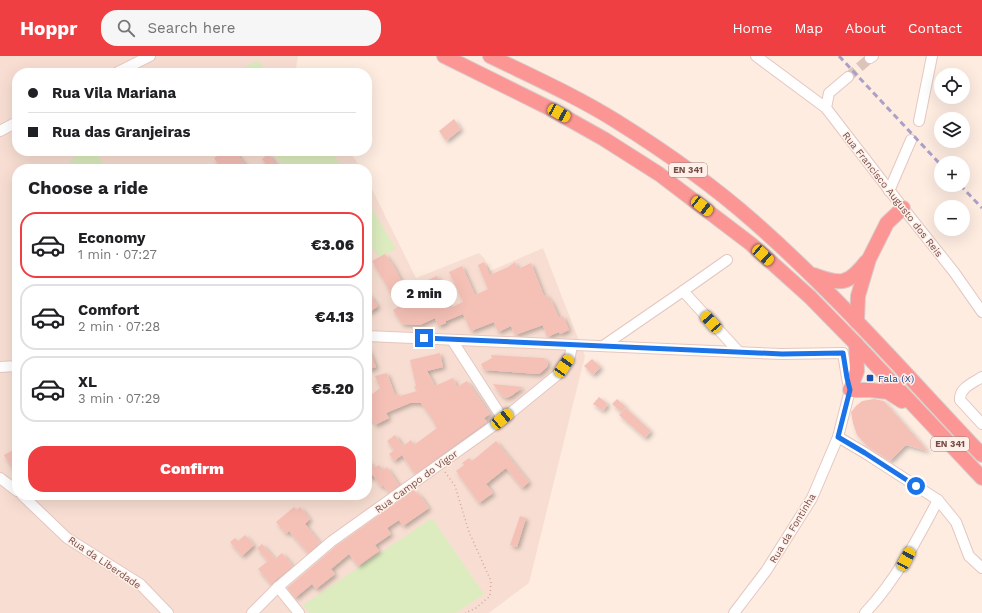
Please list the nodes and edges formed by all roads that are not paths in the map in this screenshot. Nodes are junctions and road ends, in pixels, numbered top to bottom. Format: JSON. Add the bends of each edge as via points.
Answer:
{"nodes":[{"id":1,"x":150,"y":56,"type":"edge"},
{"id":2,"x":444,"y":56,"type":"edge"},
{"id":3,"x":490,"y":56,"type":"edge"},
{"id":4,"x":756,"y":56,"type":"edge"},
{"id":5,"x":932,"y":56,"type":"edge"},
{"id":6,"x":126,"y":68,"type":"edge"},
{"id":7,"x":848,"y":77,"type":"tunnel mouth"},
{"id":8,"x":826,"y":108,"type":"junction"},
{"id":9,"x":919,"y":121,"type":"dead end"},
{"id":10,"x":12,"y":125,"type":"edge"},
{"id":11,"x":0,"y":131,"type":"edge"},
{"id":12,"x":911,"y":140,"type":"dead end"},
{"id":13,"x":889,"y":191,"type":"junction"},
{"id":14,"x":903,"y":208,"type":"junction"},
{"id":15,"x":869,"y":259,"type":"junction"},
{"id":16,"x":727,"y":260,"type":"dead end"},
{"id":17,"x":810,"y":274,"type":"junction"},
{"id":18,"x":683,"y":291,"type":"junction"},
{"id":19,"x":982,"y":312,"type":"edge"},
{"id":20,"x":857,"y":322,"type":"junction"},
{"id":21,"x":372,"y":336,"type":"edge"},
{"id":22,"x":452,"y":340,"type":"junction"},
{"id":23,"x":856,"y":344,"type":"junction"},
{"id":24,"x":572,"y":345,"type":"junction"},
{"id":25,"x":603,"y":346,"type":"junction"},
{"id":26,"x":739,"y":352,"type":"junction"},
{"id":27,"x":12,"y":366,"type":"edge"},
{"id":28,"x":0,"y":367,"type":"edge"},
{"id":29,"x":982,"y":377,"type":"edge"},
{"id":30,"x":850,"y":390,"type":"junction"},
{"id":31,"x":918,"y":411,"type":"junction"},
{"id":32,"x":502,"y":419,"type":"junction"},
{"id":33,"x":982,"y":424,"type":"edge"},
{"id":34,"x":838,"y":437,"type":"junction"},
{"id":35,"x":982,"y":455,"type":"edge"},
{"id":36,"x":0,"y":478,"type":"edge"},
{"id":37,"x":982,"y":478,"type":"edge"},
{"id":38,"x":12,"y":487,"type":"edge"},
{"id":39,"x":27,"y":500,"type":"edge"},
{"id":40,"x":938,"y":500,"type":"junction"},
{"id":41,"x":982,"y":568,"type":"edge"},
{"id":42,"x":278,"y":587,"type":"junction"},
{"id":43,"x":168,"y":613,"type":"edge"},
{"id":44,"x":252,"y":613,"type":"edge"},
{"id":45,"x":299,"y":613,"type":"edge"},
{"id":46,"x":734,"y":613,"type":"edge"},
{"id":47,"x":866,"y":613,"type":"edge"}],
"edges":[{"from":1,"to":6,"type":"street"},
{"from":2,"to":23,"type":"highway","number":"EN 341","via":[[547,107],[659,174],[751,244],[810,297]]},
{"from":3,"to":17,"type":"highway","number":"EN 341","via":[[615,120],[685,167],[752,221]]},
{"from":4,"to":8,"type":"street","name":"Rua Francisco Augusto dos Reis"},
{"from":5,"to":9,"type":"street"},
{"from":7,"to":8,"type":"street","via":[[829,93]]},
{"from":8,"to":13,"type":"street","name":"Rua Francisco Augusto dos Reis"},
{"from":10,"to":11,"type":"street"},
{"from":12,"to":13,"type":"street"},
{"from":13,"to":14,"type":"street","name":"Rua Francisco Augusto dos Reis"},
{"from":14,"to":15,"type":"highway","via":[[887,223]]},
{"from":14,"to":19,"type":"street","name":"Rua Francisco Augusto dos Reis"},
{"from":15,"to":17,"type":"highway","via":[[850,279],[841,282]]},
{"from":15,"to":20,"type":"highway","via":[[858,296]]},
{"from":16,"to":18,"type":"street"},
{"from":17,"to":20,"type":"highway","number":"EN 341"},
{"from":18,"to":25,"type":"street"},
{"from":18,"to":26,"type":"street"},
{"from":20,"to":35,"type":"highway","number":"EN 341"},
{"from":21,"to":22,"type":"street"},
{"from":22,"to":24,"type":"street"},
{"from":22,"to":32,"type":"street"},
{"from":23,"to":30,"type":"highway","via":[[857,371]]},
{"from":23,"to":31,"type":"highway","number":"EN 341"},
{"from":24,"to":25,"type":"street"},
{"from":24,"to":32,"type":"street","name":"Rua Campo do Vigor","via":[[570,356],[557,375]]},
{"from":25,"to":26,"type":"street"},
{"from":26,"to":30,"type":"street","via":[[843,353]]},
{"from":27,"to":28,"type":"street"},
{"from":29,"to":33,"type":"street","via":[[964,389],[960,396],[960,400]]},
{"from":30,"to":31,"type":"highway","via":[[888,392]]},
{"from":30,"to":34,"type":"street","name":"Rua da Fontinha"},
{"from":31,"to":37,"type":"highway","number":"EN 341"},
{"from":32,"to":42,"type":"street","name":"Rua Campo do Vigor","via":[[332,541]]},
{"from":34,"to":40,"type":"street"},
{"from":34,"to":46,"type":"street","name":"Rua da Fontinha","via":[[812,498],[766,571]]},
{"from":36,"to":38,"type":"street"},
{"from":39,"to":43,"type":"street","name":"Rua da Liberdade","via":[[67,538],[140,584]]},
{"from":40,"to":41,"type":"street","via":[[956,522],[969,556]]},
{"from":40,"to":47,"type":"street","via":[[906,559]]},
{"from":42,"to":44,"type":"street","name":"Rua Campo do Vigor"},
{"from":42,"to":45,"type":"street"}]}
